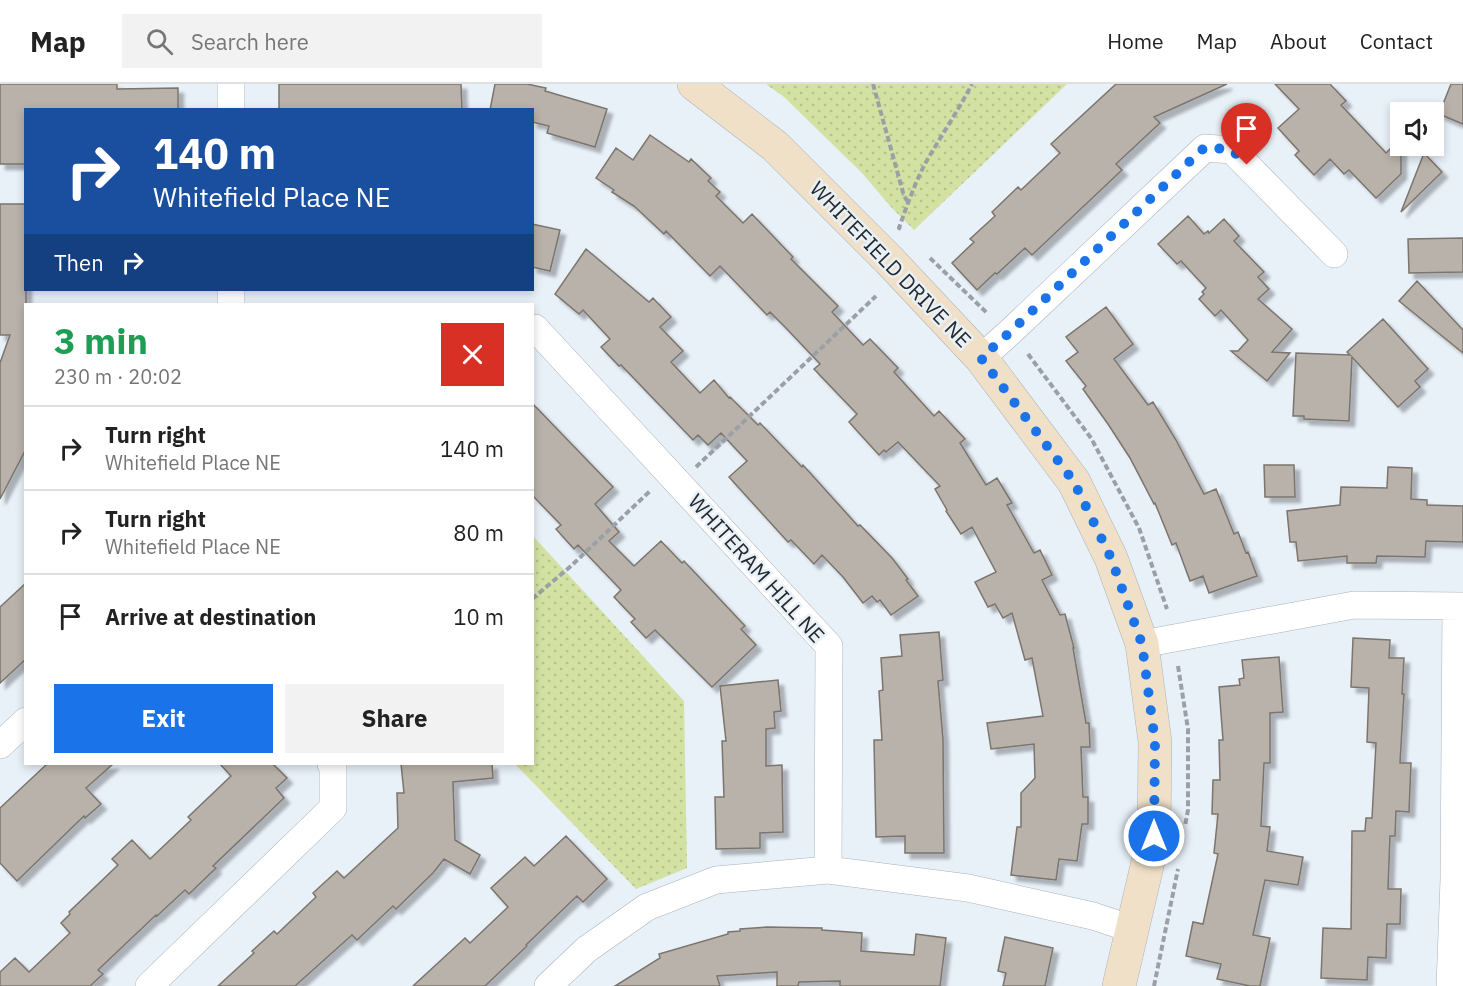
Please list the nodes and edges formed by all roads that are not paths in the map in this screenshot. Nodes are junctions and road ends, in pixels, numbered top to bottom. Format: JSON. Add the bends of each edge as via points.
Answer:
{"nodes":[{"id":1,"x":231,"y":84,"type":"edge"},
{"id":2,"x":694,"y":84,"type":"edge"},
{"id":3,"x":231,"y":108,"type":"edge"},
{"id":4,"x":1334,"y":254,"type":"dead end"},
{"id":5,"x":534,"y":328,"type":"edge"},
{"id":6,"x":981,"y":358,"type":"junction"},
{"id":7,"x":1460,"y":606,"type":"edge"},
{"id":8,"x":1142,"y":644,"type":"junction"},
{"id":9,"x":24,"y":723,"type":"edge"},
{"id":10,"x":0,"y":745,"type":"edge"},
{"id":11,"x":333,"y":765,"type":"edge"},
{"id":12,"x":828,"y":870,"type":"junction"},
{"id":13,"x":1459,"y":880,"type":"edge"},
{"id":14,"x":1132,"y":929,"type":"junction"},
{"id":15,"x":149,"y":986,"type":"edge"},
{"id":16,"x":548,"y":986,"type":"edge"},
{"id":17,"x":1119,"y":986,"type":"edge"},
{"id":18,"x":1450,"y":986,"type":"edge"}],
"edges":[{"from":1,"to":3,"type":"street"},
{"from":2,"to":6,"type":"street","name":"WHITEFIELD DRIVE NE","via":[[775,146]]},
{"from":4,"to":6,"type":"street","via":[[1232,150],[1205,147]]},
{"from":5,"to":12,"type":"street","name":"WHITERAM HILL NE","via":[[829,646]]},
{"from":6,"to":8,"type":"street","name":"WHITEFIELD DRIVE NE","via":[[1074,482],[1111,558]]},
{"from":7,"to":8,"type":"street","via":[[1354,605]]},
{"from":7,"to":13,"type":"street"},
{"from":8,"to":14,"type":"street","name":"WHITEFIELD DRIVE NE","via":[[1155,742],[1154,836]]},
{"from":9,"to":10,"type":"street"},
{"from":11,"to":15,"type":"street","via":[[333,808]]},
{"from":12,"to":14,"type":"street","via":[[968,888],[1094,916]]},
{"from":12,"to":16,"type":"street","via":[[716,880],[646,907],[587,949]]},
{"from":13,"to":18,"type":"street"},
{"from":14,"to":17,"type":"street","name":"WHITEFIELD DRIVE NE"}]}
